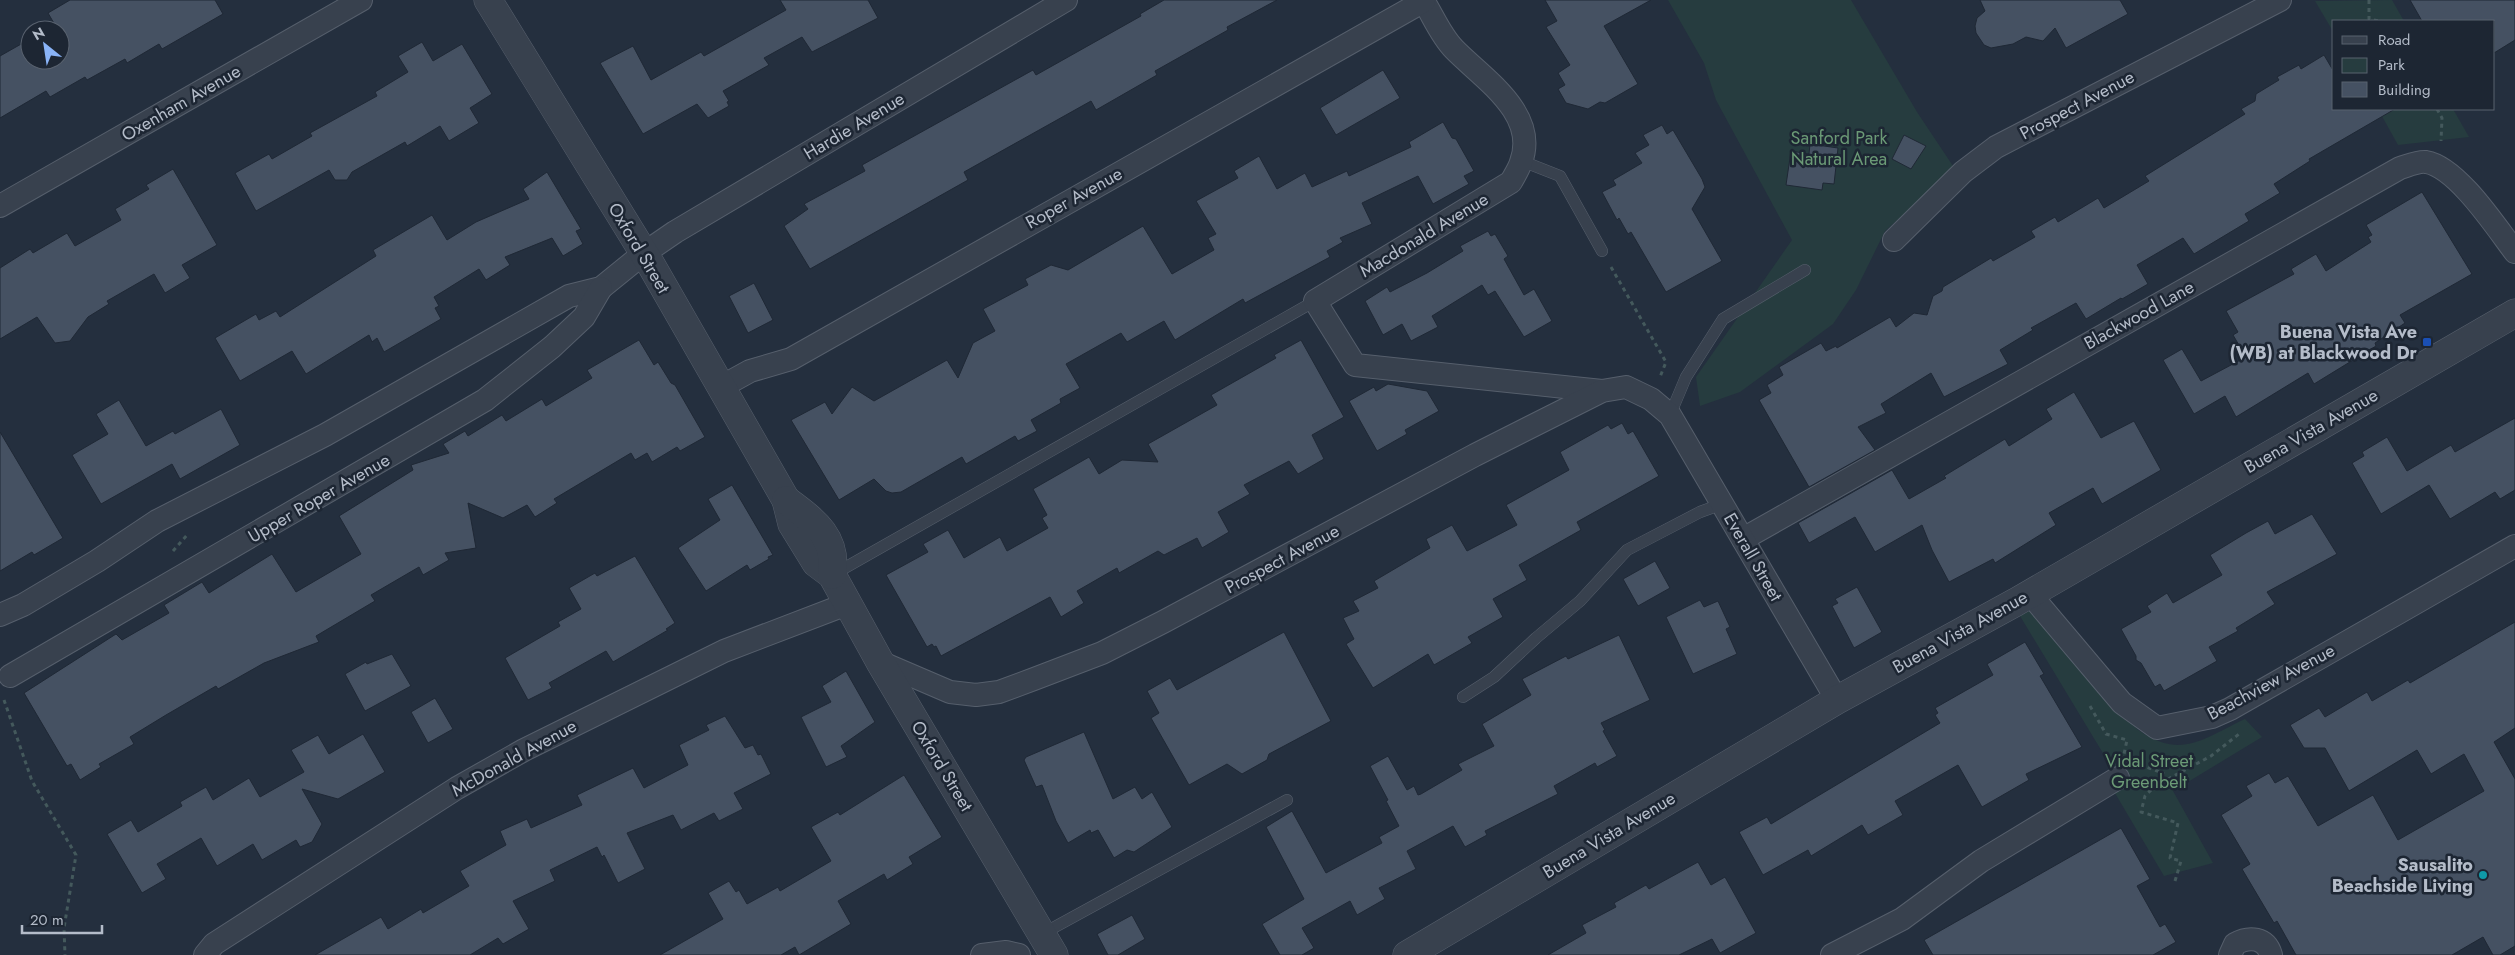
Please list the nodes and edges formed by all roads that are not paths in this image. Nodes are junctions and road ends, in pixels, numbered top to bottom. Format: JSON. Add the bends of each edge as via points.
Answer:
{"nodes":[{"id":1,"x":361,"y":0,"type":"edge"},
{"id":2,"x":488,"y":0,"type":"edge"},
{"id":3,"x":1066,"y":0,"type":"edge"},
{"id":4,"x":1424,"y":0,"type":"edge"},
{"id":5,"x":2280,"y":0,"type":"edge"},
{"id":6,"x":1522,"y":160,"type":"junction"},
{"id":7,"x":0,"y":206,"type":"edge"},
{"id":8,"x":1894,"y":240,"type":"dead end"},
{"id":9,"x":1602,"y":251,"type":"road end"},
{"id":10,"x":2515,"y":252,"type":"edge"},
{"id":11,"x":643,"y":254,"type":"junction"},
{"id":12,"x":1805,"y":270,"type":"dead end"},
{"id":13,"x":601,"y":288,"type":"junction"},
{"id":14,"x":1315,"y":301,"type":"junction"},
{"id":15,"x":2515,"y":313,"type":"edge"},
{"id":16,"x":721,"y":387,"type":"junction"},
{"id":17,"x":1602,"y":391,"type":"junction"},
{"id":18,"x":1670,"y":415,"type":"junction"},
{"id":19,"x":1722,"y":504,"type":"junction"},
{"id":20,"x":1742,"y":539,"type":"junction"},
{"id":21,"x":2515,"y":546,"type":"edge"},
{"id":22,"x":832,"y":575,"type":"junction"},
{"id":23,"x":2030,"y":594,"type":"junction"},
{"id":24,"x":847,"y":604,"type":"junction"},
{"id":25,"x":0,"y":615,"type":"edge"},
{"id":26,"x":880,"y":662,"type":"junction"},
{"id":27,"x":10,"y":676,"type":"dead end"},
{"id":28,"x":1463,"y":697,"type":"dead end"},
{"id":29,"x":1837,"y":700,"type":"junction"},
{"id":30,"x":2118,"y":778,"type":"dead end"},
{"id":31,"x":1287,"y":800,"type":"dead end"},
{"id":32,"x":1048,"y":944,"type":"edge"},
{"id":33,"x":205,"y":955,"type":"edge"},
{"id":34,"x":982,"y":955,"type":"edge"},
{"id":35,"x":1019,"y":955,"type":"edge"},
{"id":36,"x":1407,"y":955,"type":"edge"},
{"id":37,"x":1832,"y":955,"type":"edge"},
{"id":38,"x":2230,"y":955,"type":"edge"},
{"id":39,"x":2271,"y":955,"type":"edge"}],
"edges":[{"from":1,"to":7,"type":"street","name":"Oxenham Avenue"},
{"from":2,"to":11,"type":"street","name":"Oxford Street"},
{"from":3,"to":11,"type":"street","name":"Hardie Avenue"},
{"from":4,"to":6,"type":"street","via":[[1452,47],[1505,98],[1519,118],[1524,141]]},
{"from":4,"to":16,"type":"street","name":"Roper Avenue","via":[[791,359],[750,371]]},
{"from":5,"to":8,"type":"street","name":"Prospect Avenue","via":[[1996,147],[1963,172]]},
{"from":6,"to":9,"type":"lane","via":[[1560,176]]},
{"from":6,"to":14,"type":"street","name":"Macdonald Avenue","via":[[1511,182]]},
{"from":10,"to":20,"type":"street","name":"Blackwood Lane","via":[[2464,185],[2425,162],[2400,168]]},
{"from":11,"to":13,"type":"street","name":"Upper Roper Avenue"},
{"from":11,"to":16,"type":"street","name":"Oxford Street"},
{"from":12,"to":18,"type":"lane","via":[[1723,319],[1686,377]]},
{"from":13,"to":25,"type":"street","name":"Upper Roper Avenue","via":[[569,296],[325,435],[156,521],[97,561]]},
{"from":13,"to":27,"type":"street","name":"Upper Roper Avenue","via":[[584,317],[485,400]]},
{"from":14,"to":17,"type":"street","via":[[1355,364]]},
{"from":14,"to":22,"type":"lane"},
{"from":15,"to":23,"type":"street","name":"Buena Vista Avenue"},
{"from":16,"to":22,"type":"street","name":"Oxford Street","via":[[786,500],[813,520],[831,545],[834,558]]},
{"from":17,"to":18,"type":"street","name":"Prospect Avenue","via":[[1626,387],[1651,399]]},
{"from":17,"to":26,"type":"street","name":"Prospect Avenue","via":[[1102,653],[1034,679],[999,692],[976,695],[950,692]]},
{"from":18,"to":19,"type":"street","name":"Everall Street"},
{"from":19,"to":20,"type":"street","name":"Everall Street"},
{"from":19,"to":28,"type":"lane","via":[[1627,550],[1580,602],[1494,677]]},
{"from":20,"to":29,"type":"street","name":"Everall Street"},
{"from":21,"to":23,"type":"street","name":"Beachview Avenue","via":[[2230,709],[2212,718],[2157,728],[2122,703]]},
{"from":22,"to":24,"type":"street","name":"Oxford Street"},
{"from":23,"to":29,"type":"street","name":"Buena Vista Avenue"},
{"from":24,"to":26,"type":"street","name":"Oxford Street"},
{"from":24,"to":33,"type":"street","name":"McDonald Avenue","via":[[724,651],[524,750],[457,788],[214,944]]},
{"from":26,"to":32,"type":"street","name":"Oxford Street"},
{"from":29,"to":36,"type":"street","name":"Buena Vista Avenue"},
{"from":30,"to":37,"type":"street","via":[[1981,861],[1902,919]]},
{"from":31,"to":32,"type":"lane"},
{"from":34,"to":35,"type":"street","via":[[1006,952]]},
{"from":38,"to":39,"type":"street","via":[[2235,944],[2249,938],[2260,941]]}]}
